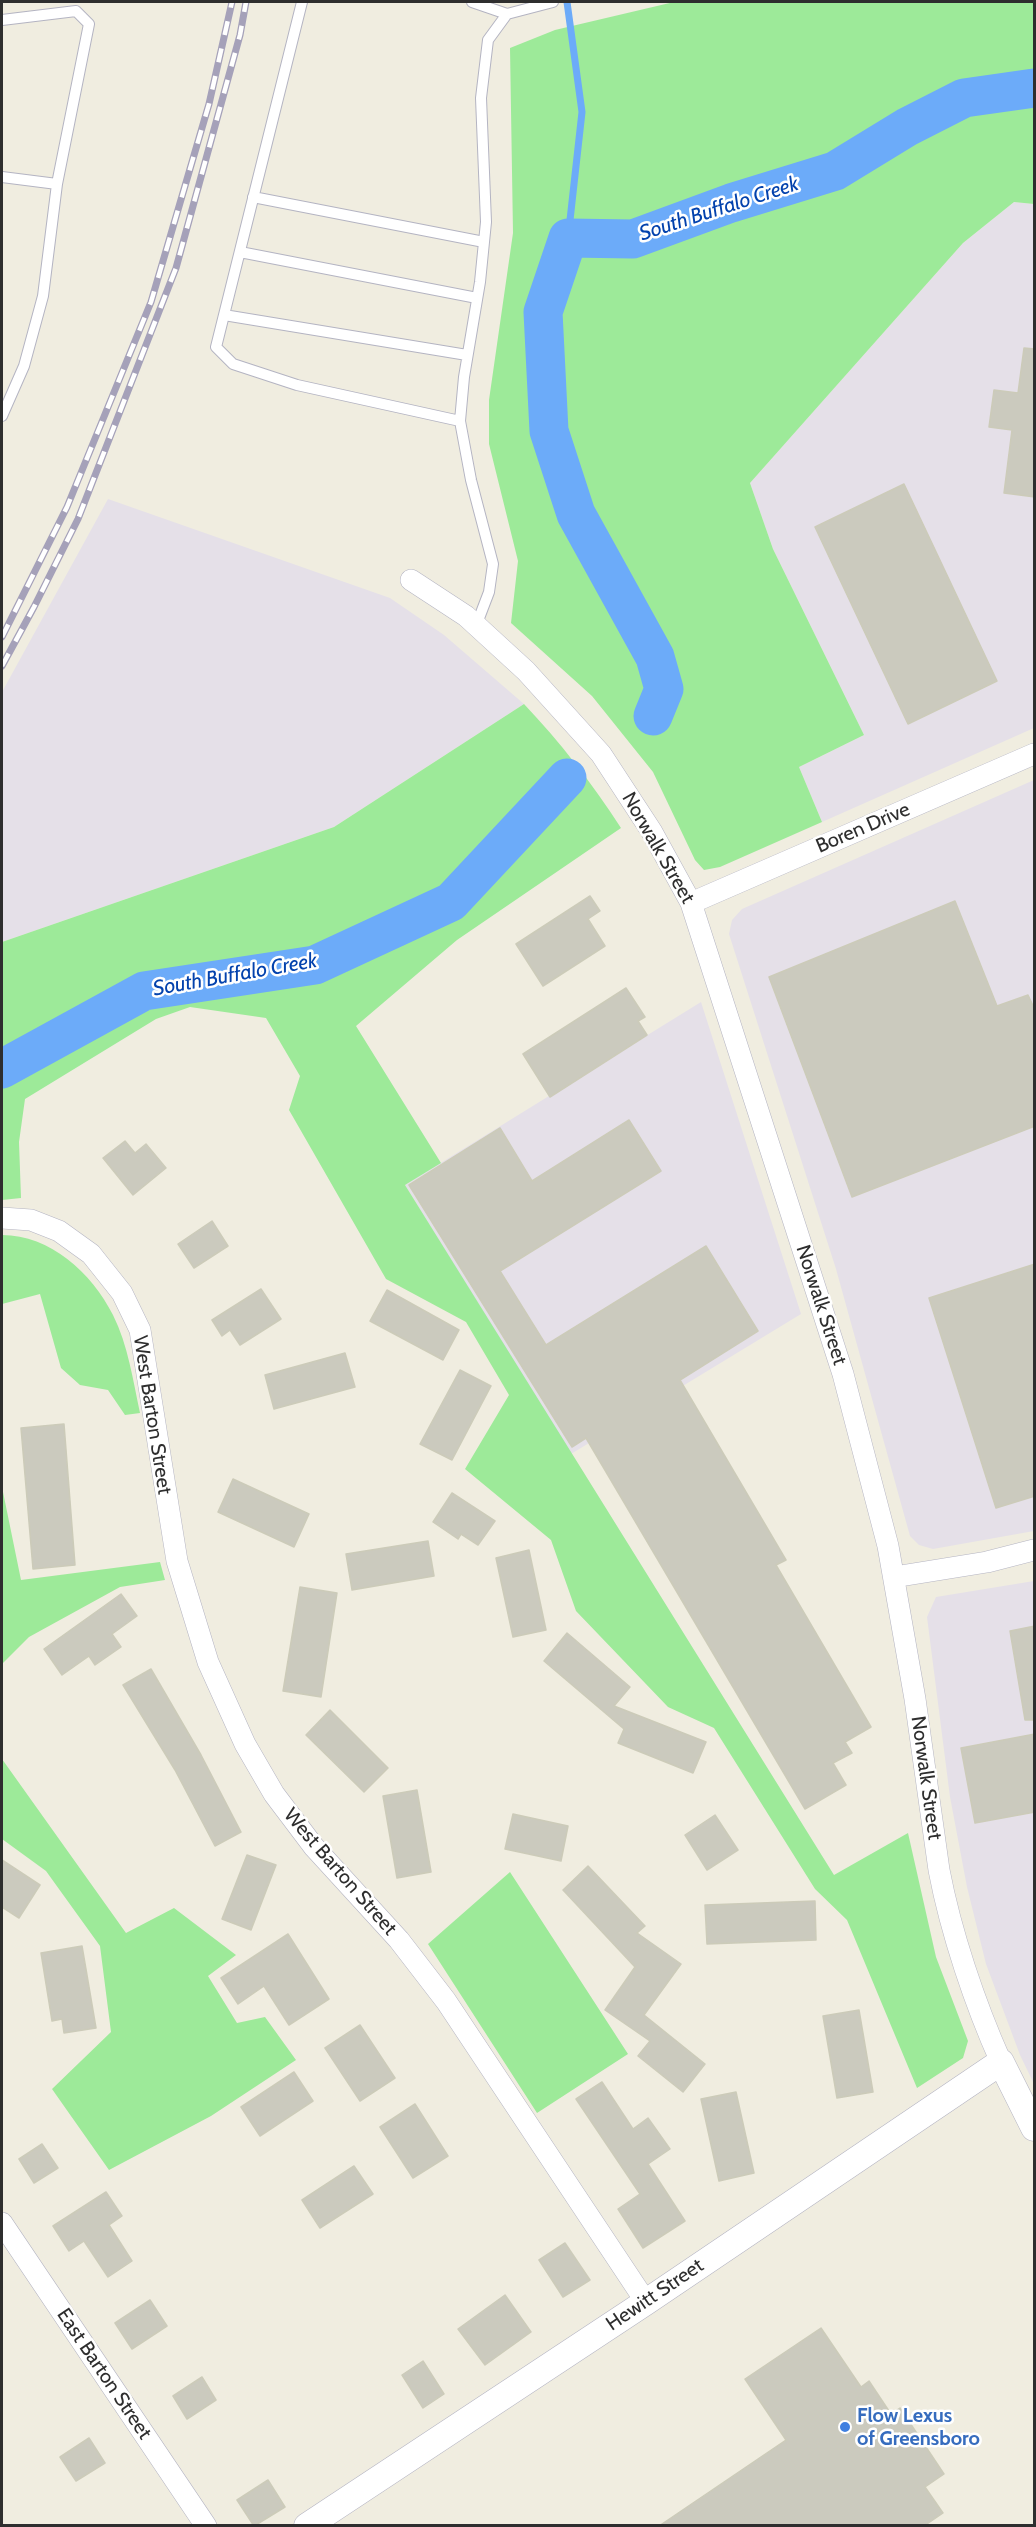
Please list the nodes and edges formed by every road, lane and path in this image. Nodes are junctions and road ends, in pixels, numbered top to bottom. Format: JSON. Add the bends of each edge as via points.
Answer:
{"nodes":[{"id":1,"x":302,"y":2,"type":"edge"},
{"id":2,"x":472,"y":2,"type":"edge"},
{"id":3,"x":553,"y":2,"type":"edge"},
{"id":4,"x":507,"y":14,"type":"junction"},
{"id":5,"x":2,"y":20,"type":"edge"},
{"id":6,"x":2,"y":177,"type":"edge"},
{"id":7,"x":57,"y":184,"type":"junction"},
{"id":8,"x":253,"y":197,"type":"junction"},
{"id":9,"x":484,"y":242,"type":"junction"},
{"id":10,"x":240,"y":252,"type":"junction"},
{"id":11,"x":477,"y":298,"type":"junction"},
{"id":12,"x":224,"y":315,"type":"junction"},
{"id":13,"x":467,"y":355,"type":"junction"},
{"id":14,"x":2,"y":416,"type":"edge"},
{"id":15,"x":460,"y":422,"type":"junction"},
{"id":16,"x":411,"y":580,"type":"dead end"},
{"id":17,"x":476,"y":626,"type":"junction"},
{"id":18,"x":1035,"y":754,"type":"edge"},
{"id":19,"x":691,"y":903,"type":"junction"},
{"id":20,"x":2,"y":1218,"type":"edge"},
{"id":21,"x":1035,"y":1550,"type":"edge"},
{"id":22,"x":894,"y":1577,"type":"junction"},
{"id":23,"x":1001,"y":2062,"type":"junction"},
{"id":24,"x":1035,"y":2128,"type":"edge"},
{"id":25,"x":2,"y":2223,"type":"edge"},
{"id":26,"x":646,"y":2302,"type":"junction"},
{"id":27,"x":206,"y":2526,"type":"edge"},
{"id":28,"x":307,"y":2526,"type":"edge"}],
"edges":[{"from":1,"to":8,"type":"lane"},
{"from":2,"to":4,"type":"lane"},
{"from":3,"to":4,"type":"lane"},
{"from":4,"to":9,"type":"lane","via":[[488,40],[481,98]]},
{"from":5,"to":7,"type":"lane","via":[[76,10],[89,24]]},
{"from":6,"to":7,"type":"lane"},
{"from":7,"to":14,"type":"lane","via":[[43,296],[24,366]]},
{"from":8,"to":9,"type":"lane"},
{"from":8,"to":10,"type":"lane"},
{"from":9,"to":11,"type":"lane"},
{"from":10,"to":11,"type":"lane"},
{"from":10,"to":12,"type":"lane"},
{"from":11,"to":13,"type":"lane"},
{"from":12,"to":13,"type":"lane"},
{"from":12,"to":15,"type":"lane","via":[[216,347],[233,364],[297,385]]},
{"from":13,"to":15,"type":"lane"},
{"from":15,"to":17,"type":"lane","via":[[493,564],[489,592]]},
{"from":16,"to":17,"type":"street","name":"Norwalk Street"},
{"from":17,"to":19,"type":"street","name":"Norwalk Street","via":[[526,671],[601,754],[652,832]]},
{"from":18,"to":19,"type":"street","name":"Boren Drive"},
{"from":19,"to":22,"type":"street","name":"Norwalk Street","via":[[843,1374]]},
{"from":20,"to":26,"type":"street","name":"West Barton Street","via":[[31,1220],[59,1231],[91,1254],[122,1293],[140,1330],[177,1561],[208,1662],[245,1744],[274,1794],[314,1847],[399,1940],[446,2001]]},
{"from":21,"to":22,"type":"street"},
{"from":22,"to":23,"type":"street","name":"Norwalk Street","via":[[946,1906]]},
{"from":23,"to":24,"type":"street","name":"Norwalk Street"},
{"from":23,"to":26,"type":"street","name":"Hewitt Street"},
{"from":25,"to":27,"type":"street","name":"East Barton Street"},
{"from":26,"to":28,"type":"street","name":"Hewitt Street"}]}
